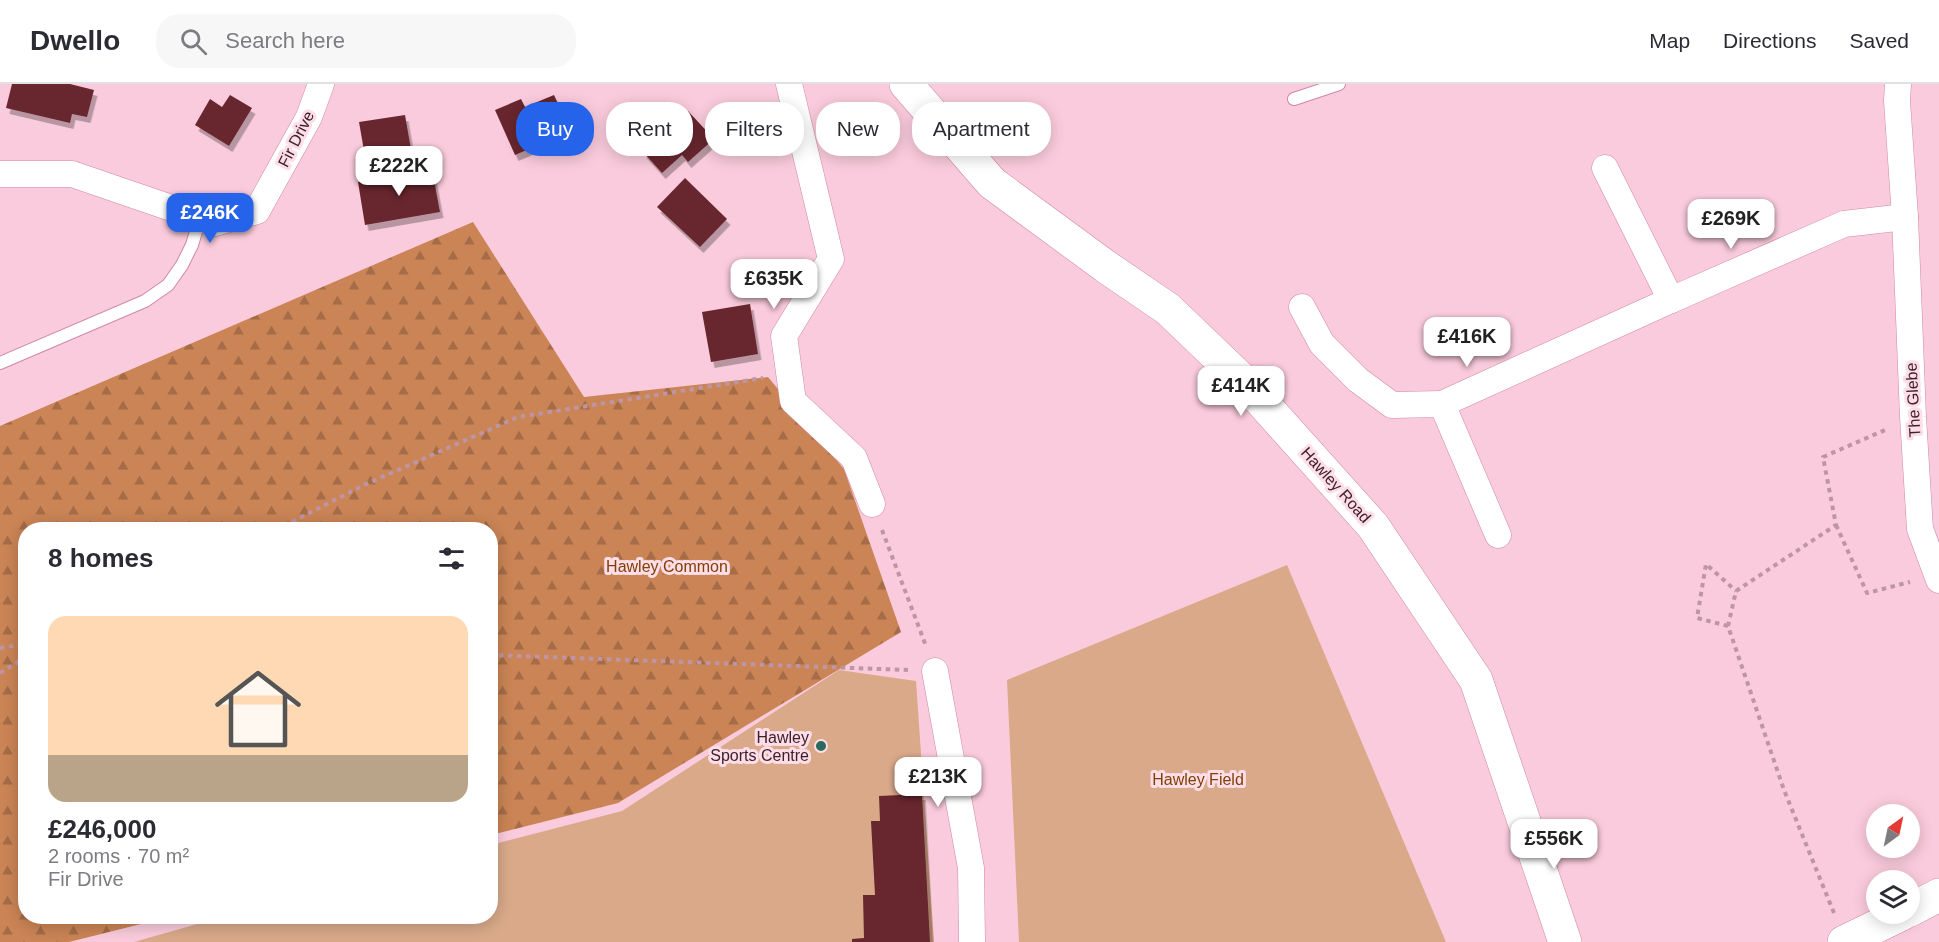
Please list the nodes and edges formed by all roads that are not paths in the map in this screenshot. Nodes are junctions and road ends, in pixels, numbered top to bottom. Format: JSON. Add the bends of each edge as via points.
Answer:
{"nodes":[{"id":1,"x":321,"y":84,"type":"edge"},
{"id":2,"x":789,"y":84,"type":"edge"},
{"id":3,"x":906,"y":84,"type":"edge"},
{"id":4,"x":1339,"y":84,"type":"edge"},
{"id":5,"x":1898,"y":84,"type":"edge"},
{"id":6,"x":1294,"y":99,"type":"dead end"},
{"id":7,"x":1605,"y":168,"type":"dead end"},
{"id":8,"x":0,"y":174,"type":"edge"},
{"id":9,"x":1905,"y":217,"type":"junction"},
{"id":10,"x":200,"y":218,"type":"junction"},
{"id":11,"x":1671,"y":300,"type":"junction"},
{"id":12,"x":1302,"y":307,"type":"dead end"},
{"id":13,"x":0,"y":363,"type":"edge"},
{"id":14,"x":1442,"y":404,"type":"junction"},
{"id":15,"x":872,"y":504,"type":"road end"},
{"id":16,"x":1498,"y":535,"type":"dead end"},
{"id":17,"x":1938,"y":578,"type":"edge"},
{"id":18,"x":935,"y":670,"type":"road end"},
{"id":19,"x":953,"y":771,"type":"junction"},
{"id":20,"x":901,"y":774,"type":"dead end"},
{"id":21,"x":1519,"y":806,"type":"junction"},
{"id":22,"x":1939,"y":895,"type":"edge"},
{"id":23,"x":1920,"y":905,"type":"edge"},
{"id":24,"x":1882,"y":924,"type":"edge"},
{"id":25,"x":972,"y":942,"type":"edge"},
{"id":26,"x":1546,"y":942,"type":"edge"},
{"id":27,"x":1565,"y":942,"type":"edge"},
{"id":28,"x":1845,"y":942,"type":"edge"}],
"edges":[{"from":1,"to":10,"type":"street","name":"Fir Drive","via":[[309,117],[257,212],[215,223]]},
{"from":2,"to":15,"type":"street","via":[[831,259],[784,336],[793,401],[854,458]]},
{"from":3,"to":21,"type":"main road","name":"Hawley Road","via":[[992,183],[1168,309],[1243,381],[1373,526],[1476,680]]},
{"from":4,"to":6,"type":"lane"},
{"from":5,"to":9,"type":"street","name":"The Glebe"},
{"from":7,"to":11,"type":"street"},
{"from":8,"to":10,"type":"street","name":"Fir Drive","via":[[72,174]]},
{"from":9,"to":11,"type":"street","via":[[1844,224]]},
{"from":9,"to":17,"type":"street","name":"The Glebe","via":[[1920,529]]},
{"from":10,"to":13,"type":"lane","via":[[187,255],[168,285],[145,301]]},
{"from":11,"to":14,"type":"street"},
{"from":12,"to":14,"type":"street","via":[[1322,344],[1358,380],[1392,405]]},
{"from":14,"to":16,"type":"street"},
{"from":18,"to":19,"type":"street"},
{"from":19,"to":20,"type":"lane"},
{"from":19,"to":25,"type":"street","via":[[971,868]]},
{"from":21,"to":26,"type":"main road","name":"Hawley Road","via":[[1521,839]]},
{"from":21,"to":27,"type":"main road","name":"Hawley Road"},
{"from":22,"to":23,"type":"main road"},
{"from":24,"to":28,"type":"main road"}]}
